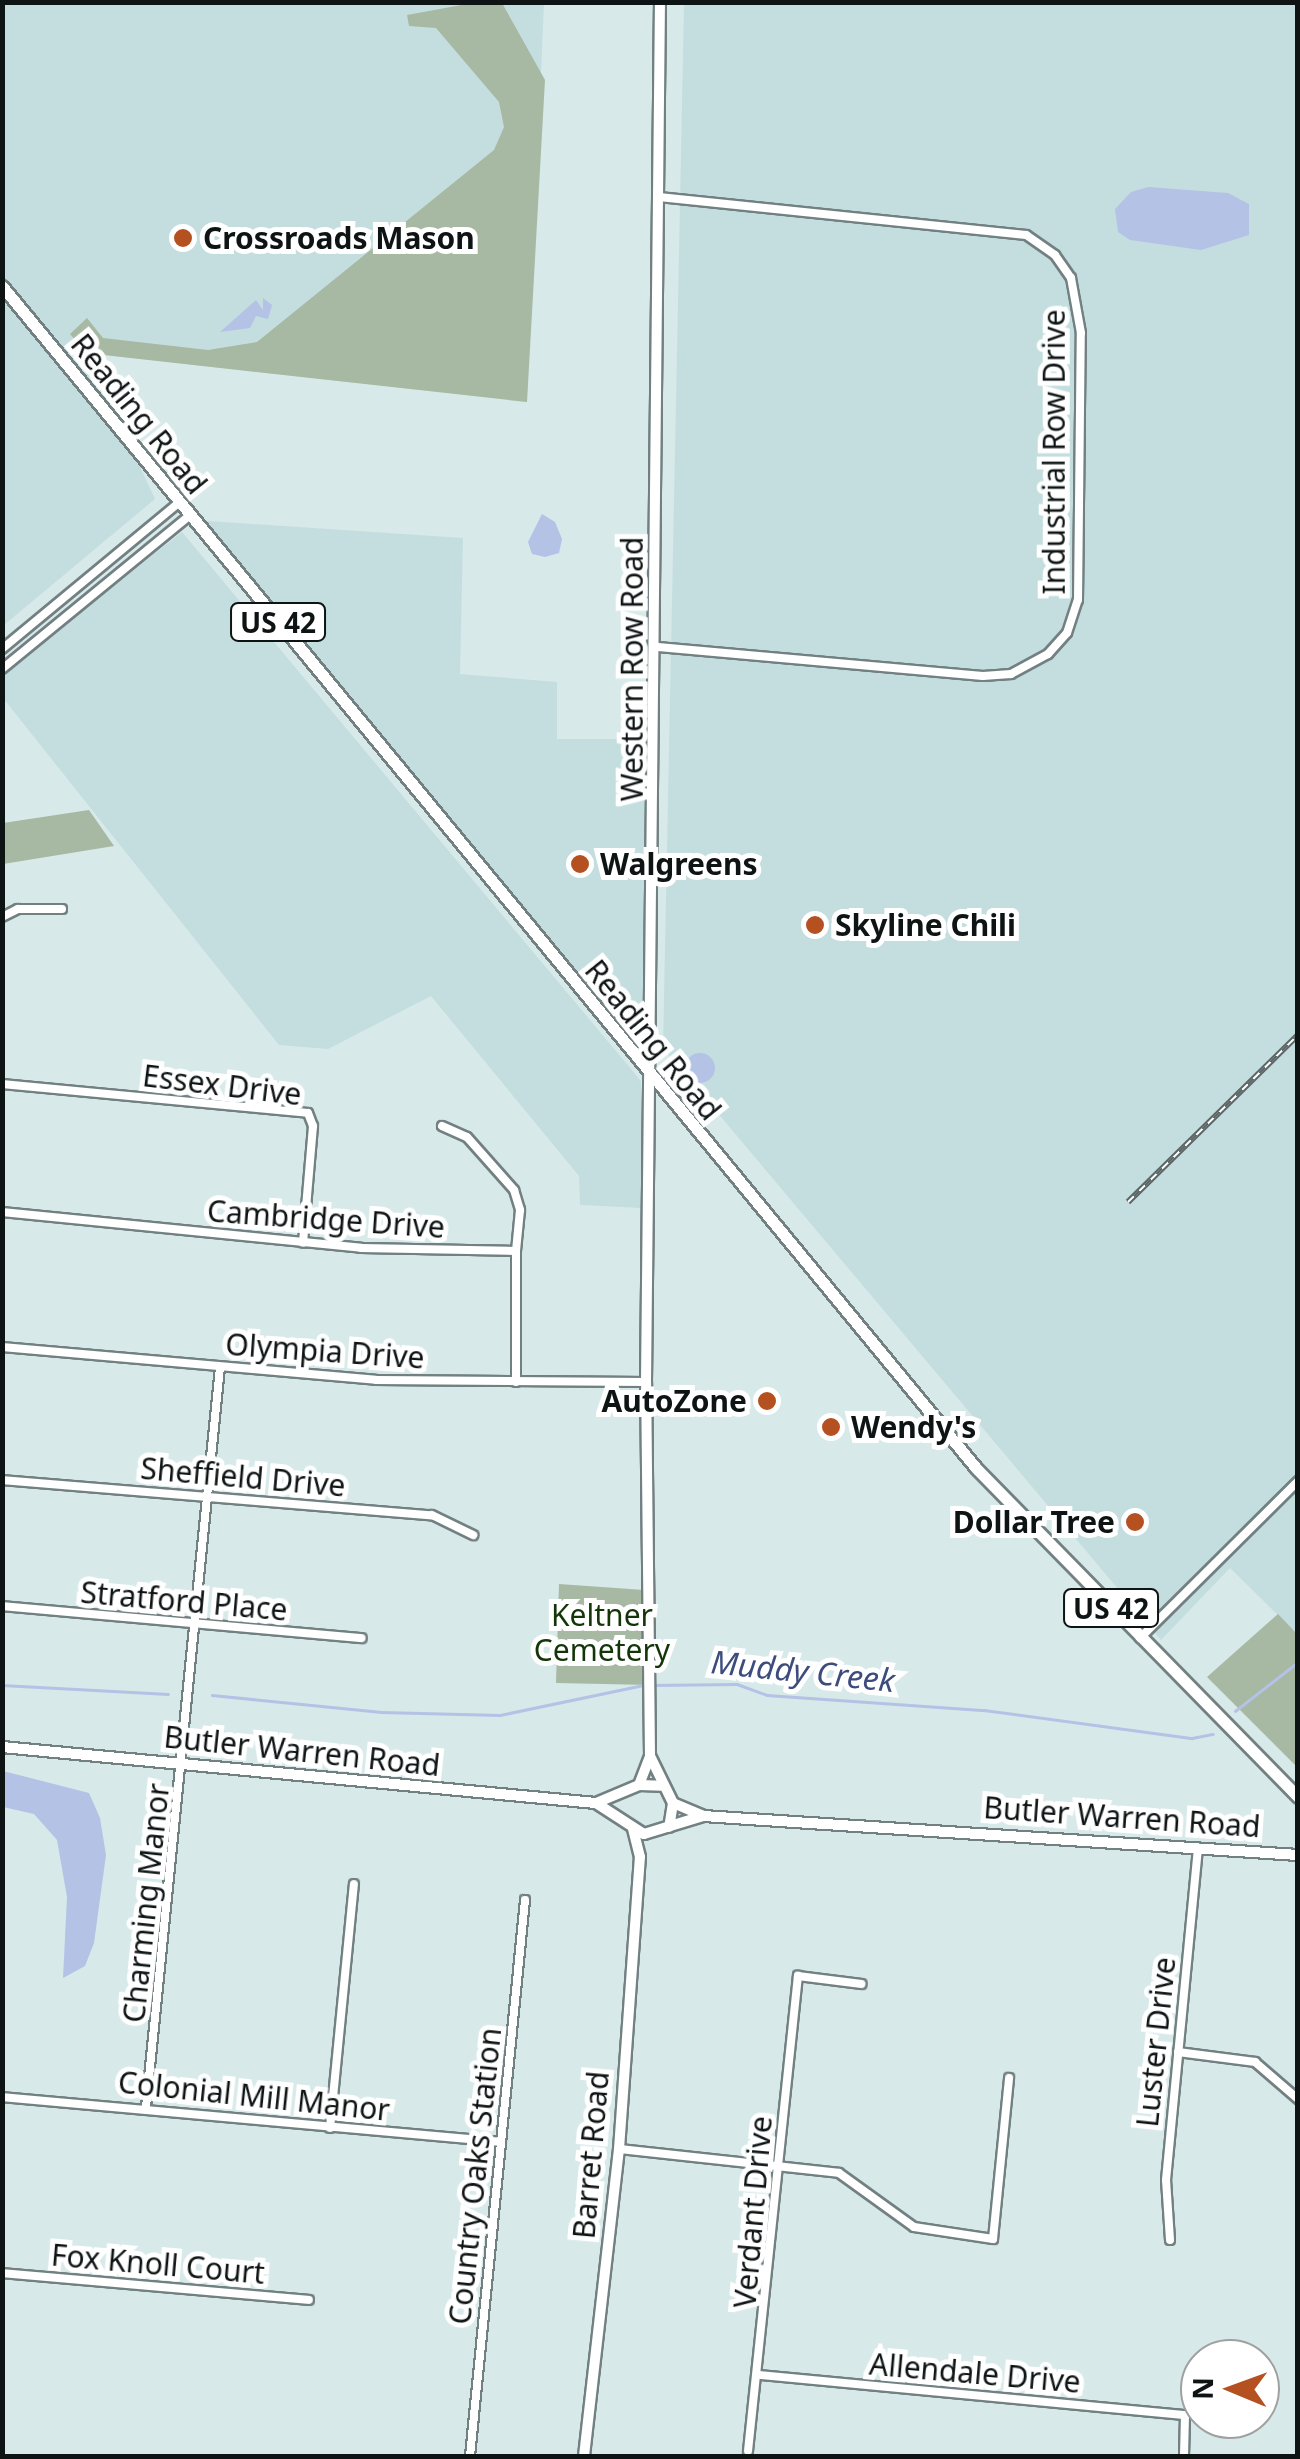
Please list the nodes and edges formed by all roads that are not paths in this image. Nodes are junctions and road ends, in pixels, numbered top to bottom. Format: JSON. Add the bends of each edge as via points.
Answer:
{"nodes":[{"id":1,"x":660,"y":2,"type":"edge"},
{"id":2,"x":659,"y":197,"type":"junction"},
{"id":3,"x":2,"y":286,"type":"edge"},
{"id":4,"x":180,"y":502,"type":"junction"},
{"id":5,"x":190,"y":515,"type":"junction"},
{"id":6,"x":658,"y":647,"type":"junction"},
{"id":7,"x":2,"y":649,"type":"edge"},
{"id":8,"x":2,"y":669,"type":"edge"},
{"id":9,"x":62,"y":909,"type":"dead end"},
{"id":10,"x":2,"y":917,"type":"edge"},
{"id":11,"x":650,"y":1076,"type":"junction"},
{"id":12,"x":2,"y":1084,"type":"edge"},
{"id":13,"x":442,"y":1126,"type":"dead end"},
{"id":14,"x":2,"y":1212,"type":"edge"},
{"id":15,"x":303,"y":1243,"type":"junction"},
{"id":16,"x":516,"y":1250,"type":"junction"},
{"id":17,"x":2,"y":1348,"type":"edge"},
{"id":18,"x":220,"y":1368,"type":"junction"},
{"id":19,"x":516,"y":1382,"type":"junction"},
{"id":20,"x":646,"y":1382,"type":"junction"},
{"id":21,"x":2,"y":1480,"type":"edge"},
{"id":22,"x":1298,"y":1481,"type":"edge"},
{"id":23,"x":207,"y":1497,"type":"junction"},
{"id":24,"x":473,"y":1535,"type":"dead end"},
{"id":25,"x":2,"y":1606,"type":"edge"},
{"id":26,"x":196,"y":1625,"type":"junction"},
{"id":27,"x":362,"y":1638,"type":"dead end"},
{"id":28,"x":1140,"y":1638,"type":"junction"},
{"id":29,"x":2,"y":1747,"type":"edge"},
{"id":30,"x":650,"y":1756,"type":"junction"},
{"id":31,"x":184,"y":1764,"type":"junction"},
{"id":32,"x":662,"y":1786,"type":"junction"},
{"id":33,"x":634,"y":1788,"type":"junction"},
{"id":34,"x":1298,"y":1797,"type":"edge"},
{"id":35,"x":673,"y":1802,"type":"junction"},
{"id":36,"x":596,"y":1803,"type":"junction"},
{"id":37,"x":703,"y":1816,"type":"junction"},
{"id":38,"x":629,"y":1824,"type":"junction"},
{"id":39,"x":668,"y":1826,"type":"junction"},
{"id":40,"x":656,"y":1834,"type":"junction"},
{"id":41,"x":1198,"y":1848,"type":"junction"},
{"id":42,"x":1298,"y":1855,"type":"edge"},
{"id":43,"x":640,"y":1857,"type":"junction"},
{"id":44,"x":354,"y":1884,"type":"dead end"},
{"id":45,"x":524,"y":1900,"type":"dead end"},
{"id":46,"x":861,"y":1984,"type":"dead end"},
{"id":47,"x":1178,"y":2052,"type":"junction"},
{"id":48,"x":1009,"y":2078,"type":"dead end"},
{"id":49,"x":2,"y":2097,"type":"edge"},
{"id":50,"x":1298,"y":2099,"type":"edge"},
{"id":51,"x":146,"y":2107,"type":"junction"},
{"id":52,"x":330,"y":2128,"type":"junction"},
{"id":53,"x":501,"y":2142,"type":"junction"},
{"id":54,"x":619,"y":2148,"type":"junction"},
{"id":55,"x":779,"y":2162,"type":"junction"},
{"id":56,"x":1170,"y":2240,"type":"dead end"},
{"id":57,"x":2,"y":2273,"type":"edge"},
{"id":58,"x":309,"y":2300,"type":"dead end"},
{"id":59,"x":760,"y":2375,"type":"junction"},
{"id":60,"x":748,"y":2451,"type":"dead end"},
{"id":61,"x":470,"y":2456,"type":"edge"},
{"id":62,"x":584,"y":2456,"type":"edge"},
{"id":63,"x":1184,"y":2456,"type":"edge"}],
"edges":[{"from":1,"to":2,"type":"street","name":"Western Row Road"},
{"from":2,"to":6,"type":"street","name":"Western Row Road"},
{"from":2,"to":6,"type":"street","name":"Industrial Row Drive","via":[[1026,236],[1055,255],[1071,278],[1081,333],[1078,600],[1070,627],[1048,654],[1011,674],[984,676]]},
{"from":3,"to":4,"type":"main road","name":"Reading Road","number":"US 42"},
{"from":4,"to":5,"type":"main road","name":"Reading Road","number":"US 42"},
{"from":4,"to":7,"type":"street"},
{"from":5,"to":8,"type":"street"},
{"from":5,"to":11,"type":"main road","name":"Reading Road","number":"US 42"},
{"from":6,"to":11,"type":"street","name":"Western Row Road"},
{"from":9,"to":10,"type":"street","via":[[18,909]]},
{"from":11,"to":20,"type":"street","name":"Western Row Road"},
{"from":11,"to":28,"type":"main road","name":"Reading Road","number":"US 42","via":[[976,1468]]},
{"from":12,"to":15,"type":"street","name":"Essex Drive","via":[[308,1113],[313,1126]]},
{"from":13,"to":16,"type":"street","via":[[467,1137],[514,1190],[520,1210]]},
{"from":14,"to":15,"type":"street","name":"Cambridge Drive"},
{"from":15,"to":16,"type":"street","name":"Cambridge Drive"},
{"from":16,"to":19,"type":"street"},
{"from":17,"to":18,"type":"street","name":"Olympia Drive"},
{"from":18,"to":19,"type":"street","name":"Olympia Drive"},
{"from":18,"to":23,"type":"street","name":"Charming Manor"},
{"from":19,"to":20,"type":"street","name":"Olympia Drive"},
{"from":20,"to":30,"type":"street","name":"Western Row Road"},
{"from":21,"to":23,"type":"street","name":"Sheffield Drive"},
{"from":22,"to":28,"type":"street"},
{"from":23,"to":24,"type":"street","name":"Sheffield Drive","via":[[432,1515]]},
{"from":23,"to":26,"type":"street","name":"Charming Manor"},
{"from":25,"to":26,"type":"street","name":"Stratford Place"},
{"from":26,"to":27,"type":"street","name":"Stratford Place"},
{"from":26,"to":31,"type":"street","name":"Charming Manor"},
{"from":28,"to":34,"type":"main road","name":"Reading Road","number":"US 42"},
{"from":29,"to":31,"type":"street","name":"Butler Warren Road"},
{"from":30,"to":32,"type":"street","name":"Western Row Road"},
{"from":30,"to":33,"type":"street","name":"Western Row Road"},
{"from":31,"to":36,"type":"street","name":"Butler Warren Road"},
{"from":31,"to":51,"type":"street","name":"Charming Manor"},
{"from":32,"to":33,"type":"street","name":"Butler Warren Road"},
{"from":32,"to":35,"type":"street"},
{"from":33,"to":36,"type":"street","name":"Butler Warren Road"},
{"from":33,"to":38,"type":"street"},
{"from":35,"to":37,"type":"street","name":"Butler Warren Road"},
{"from":35,"to":39,"type":"street"},
{"from":36,"to":38,"type":"street","name":"Butler Warren Road"},
{"from":37,"to":39,"type":"street","name":"Butler Warren Road"},
{"from":37,"to":41,"type":"street","name":"Butler Warren Road"},
{"from":38,"to":40,"type":"street","name":"Butler Warren Road"},
{"from":38,"to":43,"type":"street","name":"Barret Road"},
{"from":39,"to":40,"type":"street","name":"Butler Warren Road"},
{"from":40,"to":43,"type":"street"},
{"from":41,"to":42,"type":"street","name":"Butler Warren Road"},
{"from":41,"to":47,"type":"street","name":"Luster Drive"},
{"from":43,"to":54,"type":"street","name":"Barret Road"},
{"from":44,"to":52,"type":"street"},
{"from":45,"to":53,"type":"street","name":"Country Oaks Station"},
{"from":46,"to":55,"type":"street","name":"Verdant Drive","via":[[798,1976]]},
{"from":47,"to":50,"type":"street","via":[[1255,2062]]},
{"from":47,"to":56,"type":"street","name":"Luster Drive","via":[[1166,2180]]},
{"from":48,"to":55,"type":"street","via":[[993,2239],[914,2226],[838,2173]]},
{"from":49,"to":51,"type":"street","name":"Colonial Mill Manor"},
{"from":51,"to":52,"type":"street","name":"Colonial Mill Manor"},
{"from":52,"to":53,"type":"street","name":"Colonial Mill Manor"},
{"from":53,"to":61,"type":"street","name":"Country Oaks Station"},
{"from":54,"to":55,"type":"street"},
{"from":54,"to":62,"type":"street","name":"Barret Road"},
{"from":55,"to":59,"type":"street","name":"Verdant Drive"},
{"from":57,"to":58,"type":"street","name":"Fox Knoll Court"},
{"from":59,"to":60,"type":"street","name":"Verdant Drive"},
{"from":59,"to":63,"type":"street","name":"Allendale Drive","via":[[1185,2416]]}]}
